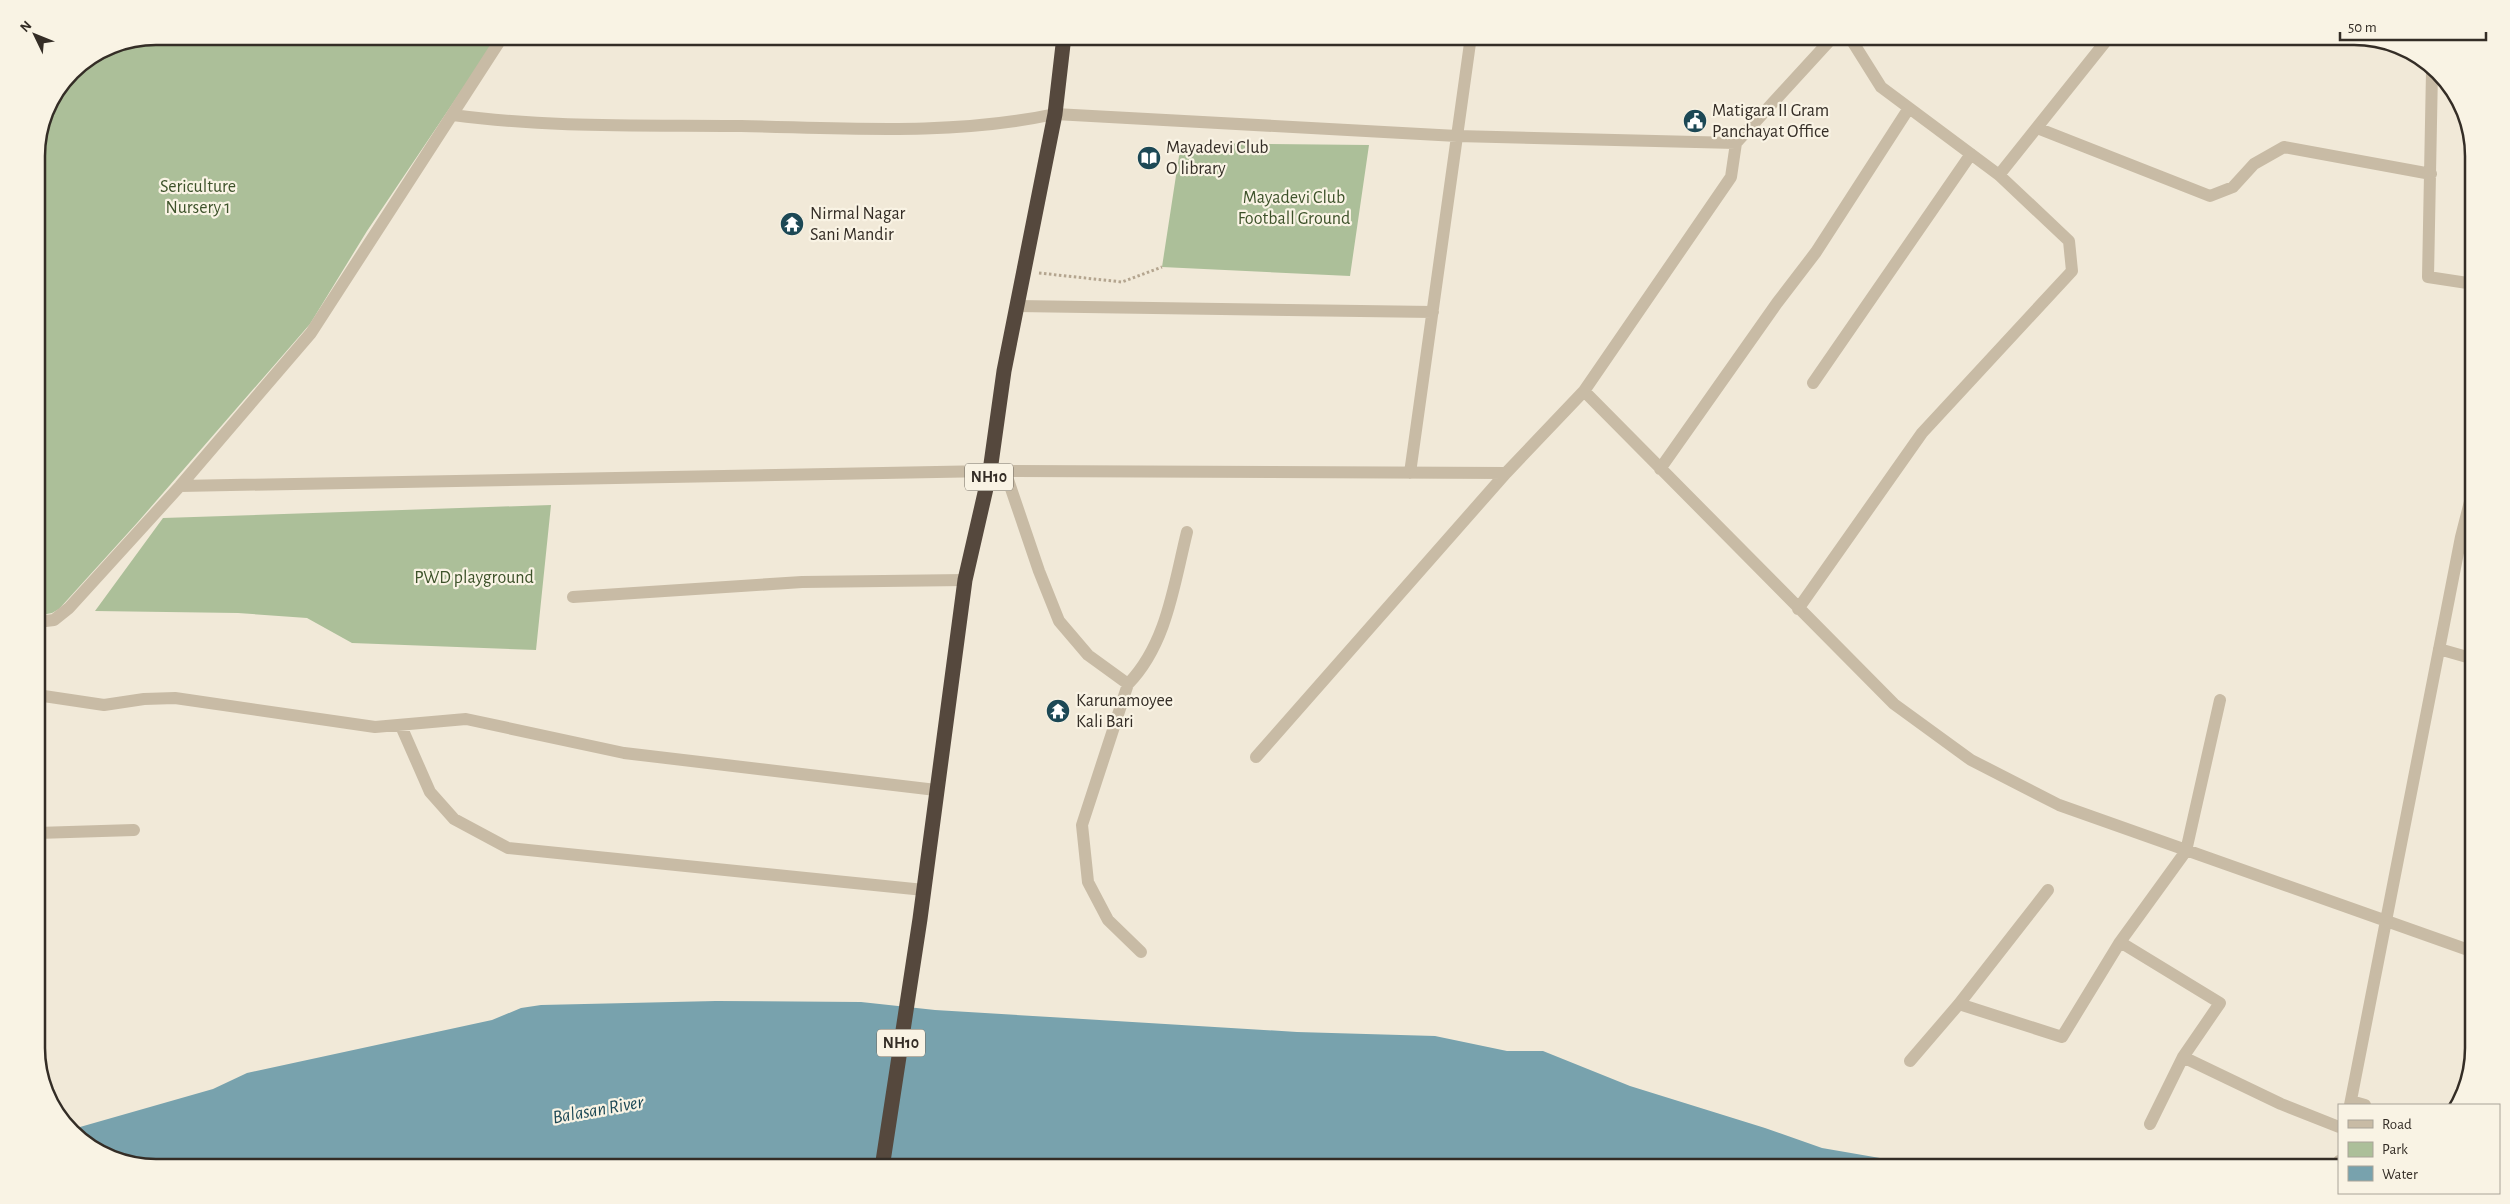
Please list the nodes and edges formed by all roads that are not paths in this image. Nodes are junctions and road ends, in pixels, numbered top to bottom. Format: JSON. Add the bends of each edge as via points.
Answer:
{"nodes":[{"id":1,"x":497,"y":45,"type":"edge"},
{"id":2,"x":1063,"y":45,"type":"edge"},
{"id":3,"x":1470,"y":45,"type":"edge"},
{"id":4,"x":1826,"y":45,"type":"edge"},
{"id":5,"x":1855,"y":45,"type":"edge"},
{"id":6,"x":2103,"y":45,"type":"edge"},
{"id":7,"x":2432,"y":78,"type":"edge"},
{"id":8,"x":1909,"y":108,"type":"junction"},
{"id":9,"x":1055,"y":114,"type":"junction"},
{"id":10,"x":453,"y":115,"type":"junction"},
{"id":11,"x":2037,"y":128,"type":"junction"},
{"id":12,"x":1457,"y":136,"type":"junction"},
{"id":13,"x":1736,"y":143,"type":"junction"},
{"id":14,"x":1970,"y":154,"type":"junction"},
{"id":15,"x":2431,"y":174,"type":"junction"},
{"id":16,"x":1999,"y":176,"type":"junction"},
{"id":17,"x":2465,"y":283,"type":"edge"},
{"id":18,"x":1017,"y":306,"type":"junction"},
{"id":19,"x":1433,"y":312,"type":"junction"},
{"id":20,"x":1813,"y":382,"type":"dead end"},
{"id":21,"x":1584,"y":391,"type":"junction"},
{"id":22,"x":1660,"y":469,"type":"junction"},
{"id":23,"x":998,"y":471,"type":"junction"},
{"id":24,"x":1410,"y":473,"type":"junction"},
{"id":25,"x":1506,"y":474,"type":"junction"},
{"id":26,"x":180,"y":486,"type":"junction"},
{"id":27,"x":2465,"y":528,"type":"edge"},
{"id":28,"x":1187,"y":532,"type":"dead end"},
{"id":29,"x":965,"y":580,"type":"junction"},
{"id":30,"x":573,"y":597,"type":"dead end"},
{"id":31,"x":1798,"y":609,"type":"junction"},
{"id":32,"x":45,"y":621,"type":"edge"},
{"id":33,"x":2439,"y":649,"type":"junction"},
{"id":34,"x":2465,"y":656,"type":"edge"},
{"id":35,"x":1128,"y":684,"type":"junction"},
{"id":36,"x":45,"y":696,"type":"edge"},
{"id":37,"x":2220,"y":700,"type":"dead end"},
{"id":38,"x":401,"y":726,"type":"junction"},
{"id":39,"x":1256,"y":757,"type":"dead end"},
{"id":40,"x":936,"y":790,"type":"junction"},
{"id":41,"x":134,"y":830,"type":"dead end"},
{"id":42,"x":45,"y":833,"type":"edge"},
{"id":43,"x":2186,"y":851,"type":"junction"},
{"id":44,"x":924,"y":890,"type":"junction"},
{"id":45,"x":2048,"y":890,"type":"dead end"},
{"id":46,"x":2386,"y":922,"type":"junction"},
{"id":47,"x":2120,"y":942,"type":"junction"},
{"id":48,"x":2465,"y":949,"type":"edge"},
{"id":49,"x":1141,"y":952,"type":"dead end"},
{"id":50,"x":1959,"y":1004,"type":"junction"},
{"id":51,"x":2183,"y":1057,"type":"junction"},
{"id":52,"x":1910,"y":1061,"type":"dead end"},
{"id":53,"x":2350,"y":1103,"type":"edge"},
{"id":54,"x":2150,"y":1124,"type":"dead end"},
{"id":55,"x":2338,"y":1127,"type":"edge"},
{"id":56,"x":883,"y":1159,"type":"edge"}],
"edges":[{"from":1,"to":10,"type":"street"},
{"from":2,"to":9,"type":"highway","number":"NH10"},
{"from":3,"to":12,"type":"street"},
{"from":4,"to":13,"type":"street"},
{"from":5,"to":8,"type":"street","via":[[1881,87]]},
{"from":6,"to":11,"type":"street"},
{"from":7,"to":15,"type":"street"},
{"from":8,"to":14,"type":"street"},
{"from":8,"to":22,"type":"street","via":[[1816,252],[1776,303]]},
{"from":9,"to":10,"type":"street","via":[[1010,124],[911,129],[498,122]]},
{"from":9,"to":12,"type":"street"},
{"from":9,"to":18,"type":"highway","number":"NH10"},
{"from":10,"to":26,"type":"street","via":[[311,333]]},
{"from":11,"to":15,"type":"street","via":[[2210,196],[2233,187],[2254,164],[2284,147]]},
{"from":11,"to":16,"type":"street"},
{"from":12,"to":13,"type":"street"},
{"from":12,"to":19,"type":"street"},
{"from":13,"to":21,"type":"street","via":[[1731,177]]},
{"from":14,"to":16,"type":"street"},
{"from":14,"to":20,"type":"street"},
{"from":15,"to":17,"type":"street","via":[[2428,277]]},
{"from":16,"to":31,"type":"street","via":[[2068,240],[2072,271],[1922,433]]},
{"from":18,"to":19,"type":"street"},
{"from":18,"to":23,"type":"highway","number":"NH10","via":[[1004,371]]},
{"from":19,"to":24,"type":"street"},
{"from":21,"to":22,"type":"street"},
{"from":21,"to":25,"type":"street"},
{"from":22,"to":31,"type":"street"},
{"from":23,"to":24,"type":"street"},
{"from":23,"to":26,"type":"street"},
{"from":23,"to":29,"type":"highway","number":"NH10"},
{"from":23,"to":35,"type":"street","via":[[1059,621],[1088,655]]},
{"from":24,"to":25,"type":"street"},
{"from":25,"to":39,"type":"street"},
{"from":26,"to":32,"type":"street","via":[[70,608],[54,620]]},
{"from":27,"to":33,"type":"street"},
{"from":28,"to":35,"type":"street","via":[[1166,621],[1139,673]]},
{"from":29,"to":30,"type":"street","via":[[802,582]]},
{"from":29,"to":40,"type":"highway","number":"NH10"},
{"from":31,"to":43,"type":"street","via":[[1894,704],[1971,760],[2059,805]]},
{"from":33,"to":34,"type":"street"},
{"from":33,"to":46,"type":"street"},
{"from":35,"to":49,"type":"street","via":[[1082,825],[1088,882],[1108,920]]},
{"from":36,"to":38,"type":"street","via":[[104,705],[175,698],[376,728]]},
{"from":37,"to":43,"type":"street"},
{"from":38,"to":40,"type":"street","via":[[466,719],[624,752]]},
{"from":38,"to":44,"type":"street","via":[[430,792],[454,818],[508,848]]},
{"from":40,"to":44,"type":"highway","number":"NH10"},
{"from":41,"to":42,"type":"street"},
{"from":43,"to":46,"type":"street"},
{"from":43,"to":47,"type":"street"},
{"from":44,"to":56,"type":"highway","number":"NH10"},
{"from":45,"to":50,"type":"street"},
{"from":46,"to":48,"type":"street"},
{"from":46,"to":53,"type":"street"},
{"from":47,"to":50,"type":"street","via":[[2062,1037]]},
{"from":47,"to":51,"type":"street","via":[[2220,1003]]},
{"from":50,"to":52,"type":"street"},
{"from":51,"to":54,"type":"street"},
{"from":51,"to":55,"type":"street","via":[[2281,1104]]}]}
